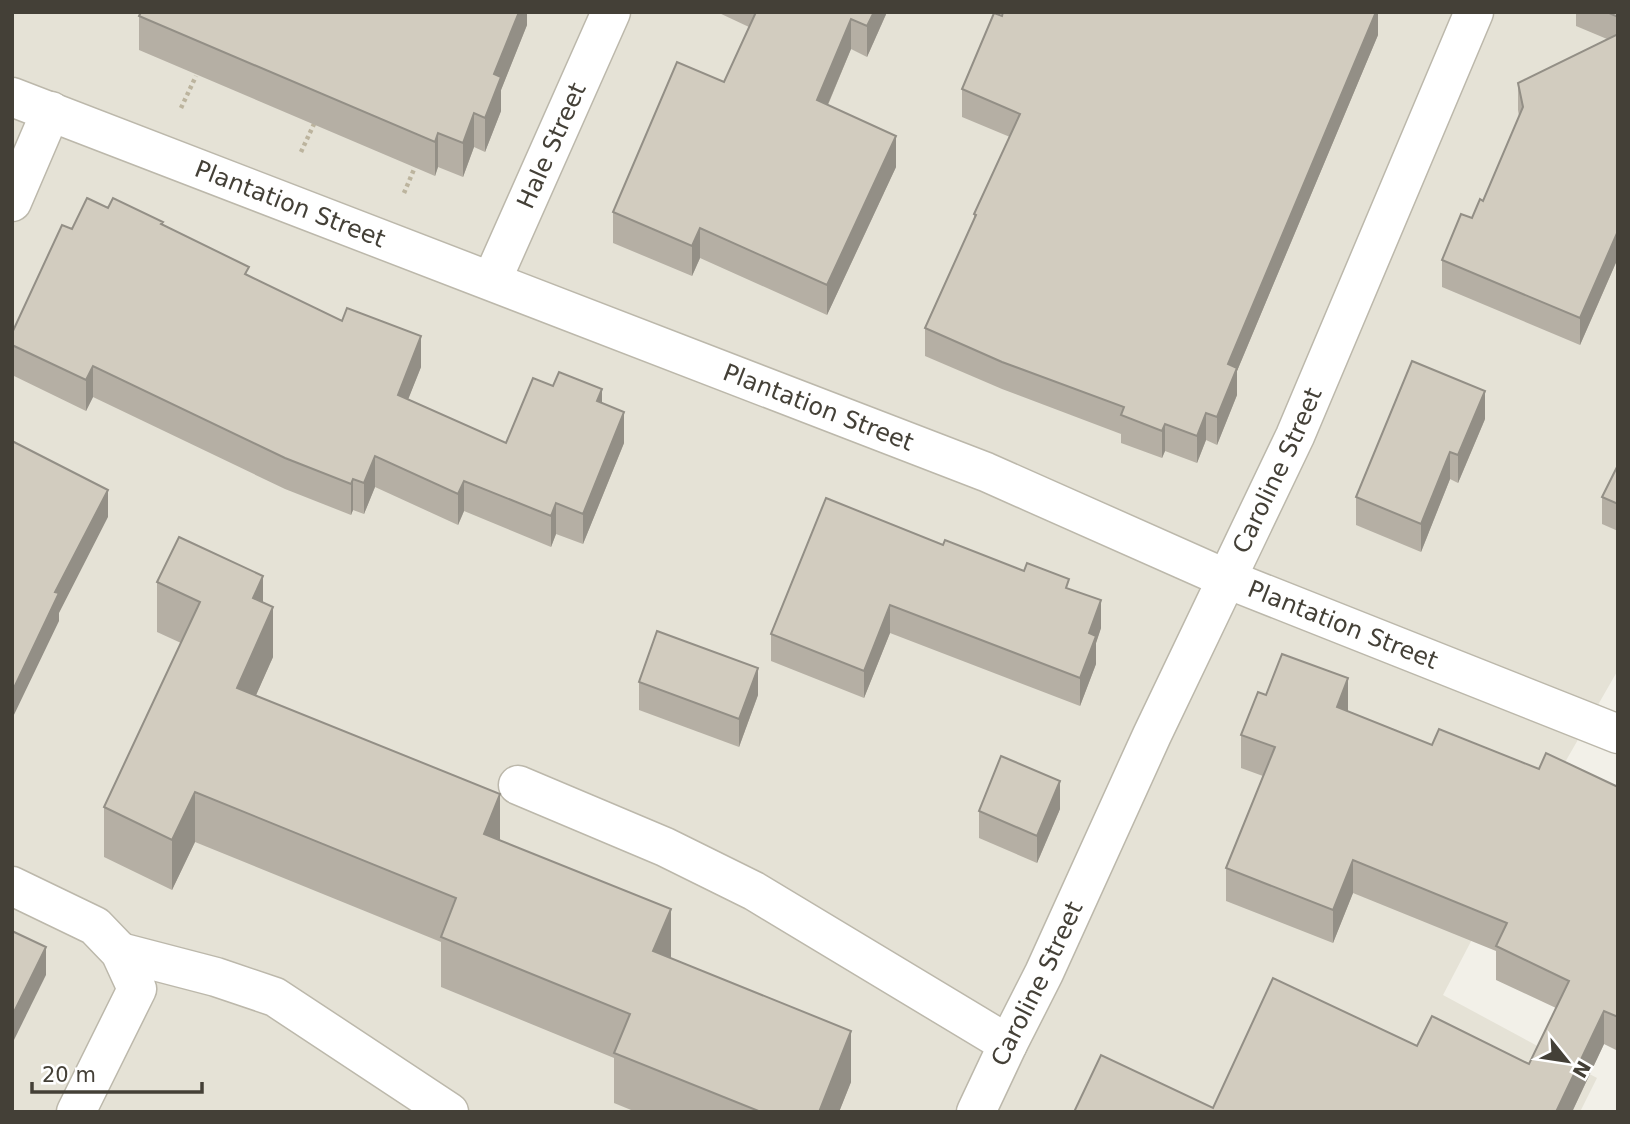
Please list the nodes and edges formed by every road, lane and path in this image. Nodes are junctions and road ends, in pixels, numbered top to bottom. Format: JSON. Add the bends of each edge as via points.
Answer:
{"nodes":[{"id":1,"x":611,"y":12,"type":"edge"},
{"id":2,"x":1474,"y":12,"type":"edge"},
{"id":3,"x":196,"y":76,"type":"dead end"},
{"id":4,"x":12,"y":97,"type":"edge"},
{"id":5,"x":181,"y":108,"type":"dead end"},
{"id":6,"x":51,"y":111,"type":"junction"},
{"id":7,"x":314,"y":124,"type":"edge"},
{"id":8,"x":301,"y":152,"type":"dead end"},
{"id":9,"x":415,"y":167,"type":"edge"},
{"id":10,"x":404,"y":193,"type":"dead end"},
{"id":11,"x":12,"y":202,"type":"edge"},
{"id":12,"x":492,"y":280,"type":"junction"},
{"id":13,"x":1227,"y":579,"type":"junction"},
{"id":14,"x":1618,"y":734,"type":"edge"},
{"id":15,"x":518,"y":785,"type":"dead end"},
{"id":16,"x":12,"y":886,"type":"edge"},
{"id":17,"x":120,"y":951,"type":"junction"},
{"id":18,"x":1008,"y":1044,"type":"junction"},
{"id":19,"x":76,"y":1112,"type":"edge"},
{"id":20,"x":449,"y":1112,"type":"edge"},
{"id":21,"x":976,"y":1112,"type":"edge"}],
"edges":[{"from":1,"to":12,"type":"street","name":"Hale Street"},
{"from":2,"to":13,"type":"street","name":"Caroline Street","via":[[1295,436]]},
{"from":3,"to":5,"type":"path"},
{"from":4,"to":6,"type":"street","name":"Plantation Street"},
{"from":6,"to":11,"type":"street"},
{"from":6,"to":12,"type":"street","name":"Plantation Street"},
{"from":7,"to":8,"type":"path"},
{"from":9,"to":10,"type":"path"},
{"from":12,"to":13,"type":"street","name":"Plantation Street","via":[[986,472]]},
{"from":13,"to":14,"type":"street","name":"Plantation Street"},
{"from":13,"to":18,"type":"street","name":"Caroline Street"},
{"from":15,"to":18,"type":"street","via":[[754,891]]},
{"from":16,"to":17,"type":"street","via":[[95,926]]},
{"from":17,"to":19,"type":"street","via":[[137,989]]},
{"from":17,"to":20,"type":"street","via":[[275,997]]},
{"from":18,"to":21,"type":"street","name":"Caroline Street"}]}
